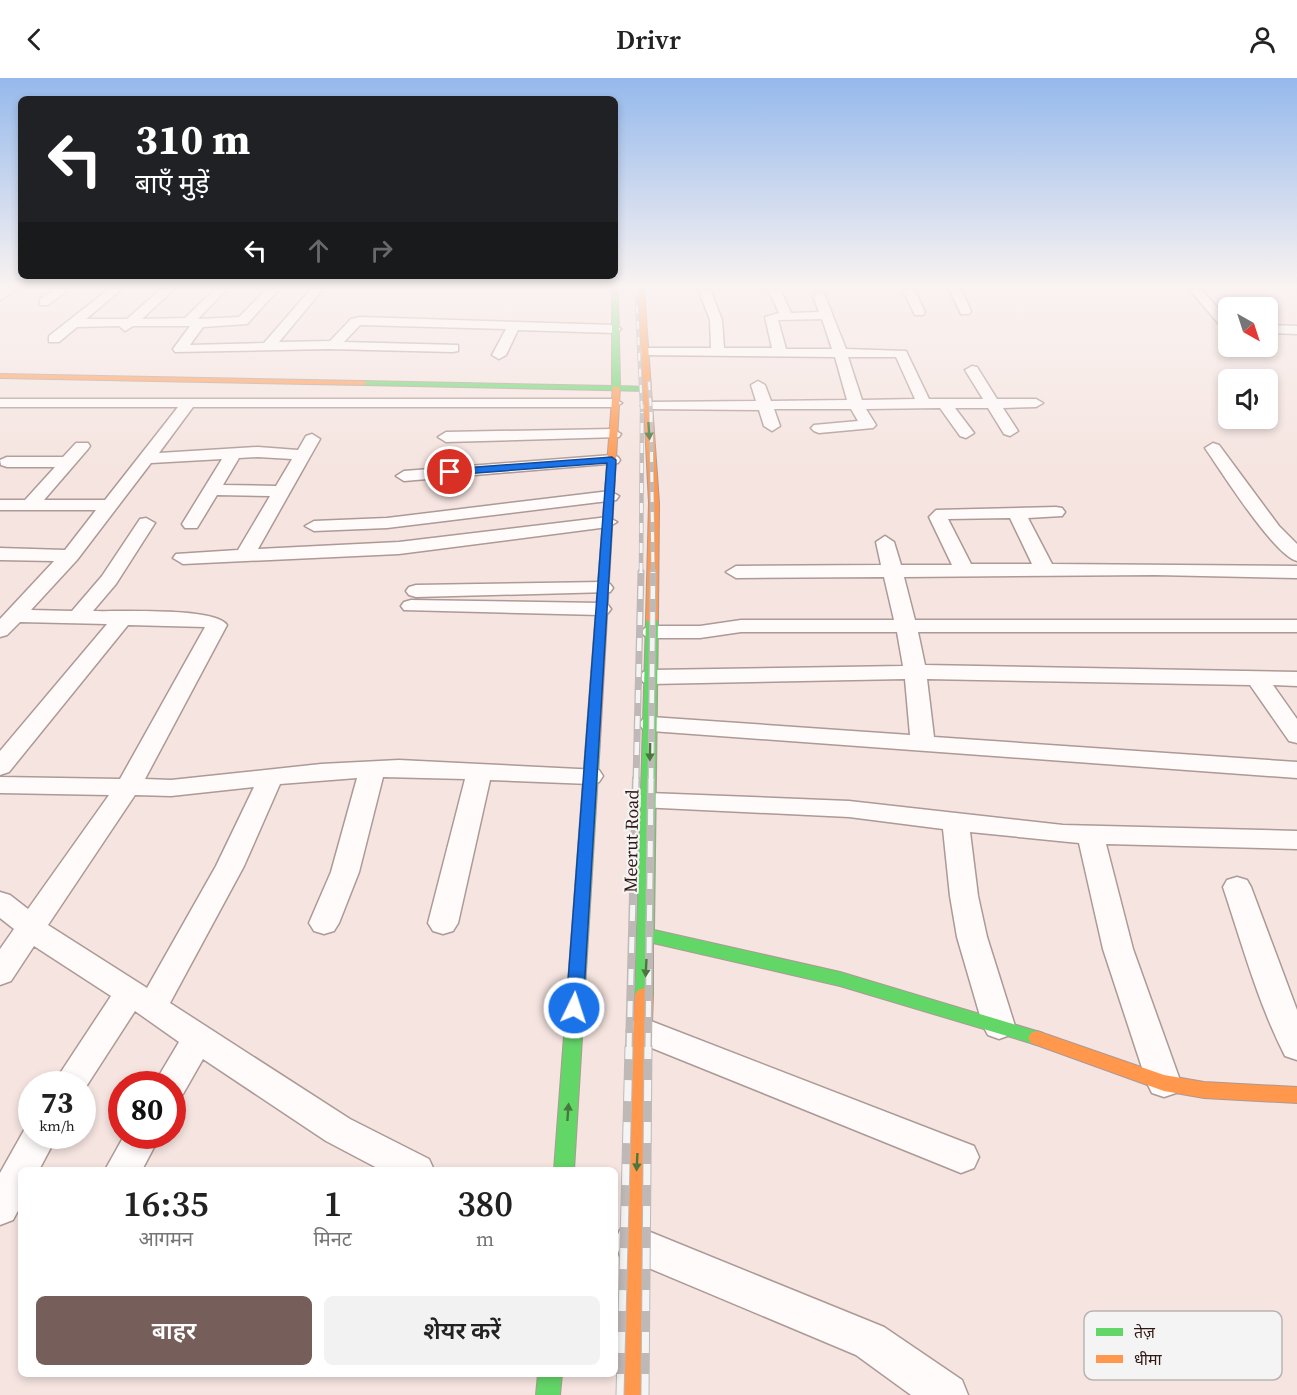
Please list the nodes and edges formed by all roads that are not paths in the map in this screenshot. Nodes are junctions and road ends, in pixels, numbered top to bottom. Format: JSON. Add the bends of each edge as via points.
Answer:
{"nodes":[{"id":1,"x":501,"y":350,"type":"edge"},
{"id":2,"x":615,"y":350,"type":"edge"},
{"id":3,"x":644,"y":352,"type":"joint"},
{"id":4,"x":718,"y":352,"type":"joint"},
{"id":5,"x":780,"y":352,"type":"joint"},
{"id":6,"x":840,"y":352,"type":"junction"},
{"id":7,"x":499,"y":355,"type":"dead end"},
{"id":8,"x":972,"y":370,"type":"dead end"},
{"id":9,"x":0,"y":376,"type":"edge"},
{"id":10,"x":758,"y":385,"type":"dead end"},
{"id":11,"x":482,"y":387,"type":"junction"},
{"id":12,"x":645,"y":389,"type":"junction"},
{"id":13,"x":616,"y":396,"type":"junction"},
{"id":14,"x":0,"y":403,"type":"edge"},
{"id":15,"x":189,"y":403,"type":"junction"},
{"id":16,"x":475,"y":403,"type":"junction"},
{"id":17,"x":991,"y":403,"type":"junction"},
{"id":18,"x":1036,"y":403,"type":"dead end"},
{"id":19,"x":924,"y":404,"type":"junction"},
{"id":20,"x":944,"y":404,"type":"junction"},
{"id":21,"x":856,"y":405,"type":"junction"},
{"id":22,"x":648,"y":406,"type":"junction"},
{"id":23,"x":765,"y":406,"type":"junction"},
{"id":24,"x":772,"y":426,"type":"dead end"},
{"id":25,"x":819,"y":428,"type":"dead end"},
{"id":26,"x":1010,"y":431,"type":"dead end"},
{"id":27,"x":966,"y":433,"type":"dead end"},
{"id":28,"x":613,"y":434,"type":"junction"},
{"id":29,"x":446,"y":437,"type":"dead end"},
{"id":30,"x":312,"y":439,"type":"dead end"},
{"id":31,"x":82,"y":446,"type":"dead end"},
{"id":32,"x":1213,"y":448,"type":"dead end"},
{"id":33,"x":233,"y":454,"type":"junction"},
{"id":34,"x":303,"y":455,"type":"junction"},
{"id":35,"x":147,"y":458,"type":"junction"},
{"id":36,"x":612,"y":460,"type":"junction"},
{"id":37,"x":7,"y":462,"type":"dead end"},
{"id":38,"x":69,"y":462,"type":"junction"},
{"id":39,"x":404,"y":476,"type":"dead end"},
{"id":40,"x":212,"y":490,"type":"junction"},
{"id":41,"x":282,"y":491,"type":"junction"},
{"id":42,"x":610,"y":496,"type":"junction"},
{"id":43,"x":31,"y":504,"type":"junction"},
{"id":44,"x":0,"y":505,"type":"edge"},
{"id":45,"x":111,"y":505,"type":"junction"},
{"id":46,"x":1016,"y":512,"type":"junction"},
{"id":47,"x":1056,"y":512,"type":"dead end"},
{"id":48,"x":608,"y":522,"type":"junction"},
{"id":49,"x":146,"y":523,"type":"dead end"},
{"id":50,"x":191,"y":524,"type":"dead end"},
{"id":51,"x":314,"y":526,"type":"dead end"},
{"id":52,"x":1273,"y":530,"type":"junction"},
{"id":53,"x":1297,"y":530,"type":"edge"},
{"id":54,"x":885,"y":542,"type":"dead end"},
{"id":55,"x":0,"y":554,"type":"edge"},
{"id":56,"x":1297,"y":555,"type":"edge"},
{"id":57,"x":70,"y":556,"type":"junction"},
{"id":58,"x":244,"y":556,"type":"junction"},
{"id":59,"x":183,"y":558,"type":"dead end"},
{"id":60,"x":1045,"y":570,"type":"junction"},
{"id":61,"x":965,"y":571,"type":"junction"},
{"id":62,"x":736,"y":572,"type":"dead end"},
{"id":63,"x":893,"y":572,"type":"junction"},
{"id":64,"x":1297,"y":572,"type":"edge"},
{"id":65,"x":603,"y":588,"type":"junction"},
{"id":66,"x":601,"y":609,"type":"junction"},
{"id":67,"x":77,"y":618,"type":"junction"},
{"id":68,"x":122,"y":619,"type":"junction"},
{"id":69,"x":7,"y":624,"type":"edge"},
{"id":70,"x":907,"y":626,"type":"junction"},
{"id":71,"x":1297,"y":626,"type":"edge"},
{"id":72,"x":652,"y":632,"type":"junction"},
{"id":73,"x":916,"y":672,"type":"junction"},
{"id":74,"x":651,"y":677,"type":"junction"},
{"id":75,"x":1256,"y":678,"type":"junction"},
{"id":76,"x":1297,"y":679,"type":"edge"},
{"id":77,"x":651,"y":724,"type":"junction"},
{"id":78,"x":1297,"y":736,"type":"edge"},
{"id":79,"x":922,"y":744,"type":"junction"},
{"id":80,"x":0,"y":766,"type":"edge"},
{"id":81,"x":372,"y":769,"type":"junction"},
{"id":82,"x":1297,"y":770,"type":"edge"},
{"id":83,"x":478,"y":771,"type":"junction"},
{"id":84,"x":590,"y":776,"type":"junction"},
{"id":85,"x":271,"y":777,"type":"junction"},
{"id":86,"x":0,"y":785,"type":"edge"},
{"id":87,"x":128,"y":787,"type":"junction"},
{"id":88,"x":649,"y":801,"type":"junction"},
{"id":89,"x":956,"y":822,"type":"junction"},
{"id":90,"x":1090,"y":834,"type":"junction"},
{"id":91,"x":1297,"y":840,"type":"edge"},
{"id":92,"x":1237,"y":887,"type":"dead end"},
{"id":93,"x":0,"y":902,"type":"edge"},
{"id":94,"x":324,"y":923,"type":"dead end"},
{"id":95,"x":442,"y":923,"type":"dead end"},
{"id":96,"x":30,"y":928,"type":"junction"},
{"id":97,"x":647,"y":935,"type":"junction"},
{"id":98,"x":0,"y":973,"type":"edge"},
{"id":99,"x":141,"y":1000,"type":"junction"},
{"id":100,"x":999,"y":1026,"type":"junction"},
{"id":101,"x":643,"y":1031,"type":"junction"},
{"id":102,"x":198,"y":1038,"type":"junction"},
{"id":103,"x":1297,"y":1047,"type":"edge"},
{"id":104,"x":81,"y":1071,"type":"edge"},
{"id":105,"x":179,"y":1071,"type":"edge"},
{"id":106,"x":1164,"y":1083,"type":"junction"},
{"id":107,"x":1297,"y":1095,"type":"edge"},
{"id":108,"x":32,"y":1149,"type":"edge"},
{"id":109,"x":135,"y":1149,"type":"edge"},
{"id":110,"x":961,"y":1157,"type":"dead end"},
{"id":111,"x":22,"y":1167,"type":"edge"},
{"id":112,"x":125,"y":1167,"type":"edge"},
{"id":113,"x":410,"y":1167,"type":"edge"},
{"id":114,"x":564,"y":1167,"type":"edge"},
{"id":115,"x":18,"y":1175,"type":"edge"},
{"id":116,"x":0,"y":1208,"type":"edge"},
{"id":117,"x":633,"y":1243,"type":"junction"},
{"id":118,"x":550,"y":1377,"type":"edge"},
{"id":119,"x":548,"y":1395,"type":"edge"},
{"id":120,"x":632,"y":1395,"type":"edge"},
{"id":121,"x":947,"y":1395,"type":"edge"}],
"edges":[{"from":1,"to":7,"type":"street"},
{"from":2,"to":13,"type":"main road"},
{"from":3,"to":4,"type":"street"},
{"from":3,"to":12,"type":"main road","name":"Meerut Road"},
{"from":4,"to":5,"type":"street"},
{"from":5,"to":6,"type":"street"},
{"from":6,"to":19,"type":"street","via":[[901,354]]},
{"from":6,"to":21,"type":"street"},
{"from":8,"to":17,"type":"street"},
{"from":9,"to":11,"type":"main road"},
{"from":10,"to":23,"type":"street"},
{"from":11,"to":13,"type":"main road"},
{"from":11,"to":16,"type":"main road"},
{"from":12,"to":13,"type":"main road"},
{"from":12,"to":22,"type":"main road","name":"Meerut Road"},
{"from":13,"to":16,"type":"street"},
{"from":13,"to":28,"type":"main road"},
{"from":14,"to":15,"type":"street"},
{"from":15,"to":16,"type":"street"},
{"from":15,"to":35,"type":"street"},
{"from":17,"to":18,"type":"street"},
{"from":17,"to":20,"type":"street"},
{"from":17,"to":26,"type":"street"},
{"from":19,"to":20,"type":"street"},
{"from":19,"to":21,"type":"street"},
{"from":20,"to":27,"type":"street"},
{"from":21,"to":23,"type":"street"},
{"from":21,"to":25,"type":"street","via":[[868,427]]},
{"from":22,"to":23,"type":"street"},
{"from":22,"to":72,"type":"main road","name":"Meerut Road","one_way":true,"via":[[654,503]]},
{"from":23,"to":24,"type":"street"},
{"from":28,"to":29,"type":"street"},
{"from":28,"to":36,"type":"main road"},
{"from":30,"to":34,"type":"street"},
{"from":31,"to":38,"type":"street"},
{"from":32,"to":52,"type":"street"},
{"from":33,"to":34,"type":"street"},
{"from":33,"to":35,"type":"street"},
{"from":33,"to":40,"type":"street"},
{"from":34,"to":41,"type":"street"},
{"from":35,"to":45,"type":"street"},
{"from":36,"to":39,"type":"street"},
{"from":36,"to":42,"type":"main road"},
{"from":37,"to":38,"type":"street"},
{"from":38,"to":43,"type":"street"},
{"from":40,"to":41,"type":"street"},
{"from":40,"to":50,"type":"street"},
{"from":41,"to":58,"type":"street"},
{"from":42,"to":48,"type":"main road"},
{"from":42,"to":51,"type":"street","via":[[398,522]]},
{"from":43,"to":44,"type":"street"},
{"from":43,"to":45,"type":"street"},
{"from":45,"to":57,"type":"street"},
{"from":46,"to":47,"type":"street"},
{"from":46,"to":60,"type":"street"},
{"from":46,"to":61,"type":"street","via":[[946,513],[938,517]]},
{"from":48,"to":58,"type":"street","via":[[399,548]]},
{"from":48,"to":65,"type":"main road"},
{"from":49,"to":67,"type":"street","via":[[109,580]]},
{"from":52,"to":53,"type":"street"},
{"from":52,"to":56,"type":"street"},
{"from":54,"to":63,"type":"street"},
{"from":55,"to":57,"type":"street"},
{"from":57,"to":69,"type":"street"},
{"from":58,"to":59,"type":"street"},
{"from":60,"to":61,"type":"street"},
{"from":60,"to":64,"type":"street"},
{"from":61,"to":63,"type":"street"},
{"from":62,"to":63,"type":"street"},
{"from":63,"to":70,"type":"street"},
{"from":65,"to":66,"type":"main road"},
{"from":65,"to":66,"type":"street","via":[[413,599]]},
{"from":66,"to":84,"type":"main road"},
{"from":67,"to":68,"type":"street"},
{"from":67,"to":69,"type":"street"},
{"from":68,"to":80,"type":"street"},
{"from":68,"to":87,"type":"street","via":[[206,620],[217,625]]},
{"from":70,"to":71,"type":"street"},
{"from":70,"to":72,"type":"street"},
{"from":70,"to":73,"type":"street"},
{"from":72,"to":74,"type":"main road","name":"Meerut Road"},
{"from":73,"to":74,"type":"street"},
{"from":73,"to":75,"type":"street"},
{"from":73,"to":79,"type":"street"},
{"from":74,"to":77,"type":"main road","name":"Meerut Road"},
{"from":75,"to":76,"type":"street"},
{"from":75,"to":78,"type":"street"},
{"from":77,"to":79,"type":"street"},
{"from":77,"to":88,"type":"main road","name":"Meerut Road","one_way":true},
{"from":79,"to":82,"type":"street"},
{"from":81,"to":83,"type":"street"},
{"from":81,"to":85,"type":"street"},
{"from":81,"to":94,"type":"street","via":[[345,872]]},
{"from":83,"to":84,"type":"street"},
{"from":83,"to":95,"type":"street"},
{"from":114,"to":84,"type":"main road","one_way":true},
{"from":85,"to":87,"type":"street","via":[[192,786]]},
{"from":85,"to":99,"type":"street","via":[[230,866]]},
{"from":86,"to":87,"type":"street"},
{"from":87,"to":96,"type":"street"},
{"from":88,"to":89,"type":"street","via":[[828,807]]},
{"from":88,"to":97,"type":"main road","name":"Meerut Road"},
{"from":89,"to":90,"type":"street"},
{"from":89,"to":100,"type":"street","via":[[966,906]]},
{"from":90,"to":91,"type":"street"},
{"from":90,"to":106,"type":"street","via":[[1118,949]]},
{"from":92,"to":103,"type":"street"},
{"from":93,"to":96,"type":"street"},
{"from":96,"to":98,"type":"street"},
{"from":96,"to":99,"type":"street"},
{"from":97,"to":100,"type":"main road","via":[[830,976]]},
{"from":97,"to":101,"type":"main road","name":"Meerut Road","one_way":true},
{"from":99,"to":102,"type":"street"},
{"from":99,"to":104,"type":"street"},
{"from":100,"to":106,"type":"main road"},
{"from":101,"to":110,"type":"street"},
{"from":101,"to":117,"type":"main road","name":"Meerut Road","one_way":true},
{"from":102,"to":105,"type":"street"},
{"from":102,"to":113,"type":"street","via":[[338,1130]]},
{"from":106,"to":107,"type":"main road","via":[[1204,1090]]},
{"from":108,"to":111,"type":"street"},
{"from":109,"to":112,"type":"street"},
{"from":115,"to":116,"type":"street"},
{"from":117,"to":120,"type":"main road","name":"Meerut Road"},
{"from":117,"to":121,"type":"street","via":[[870,1341]]},
{"from":118,"to":119,"type":"main road"}]}
